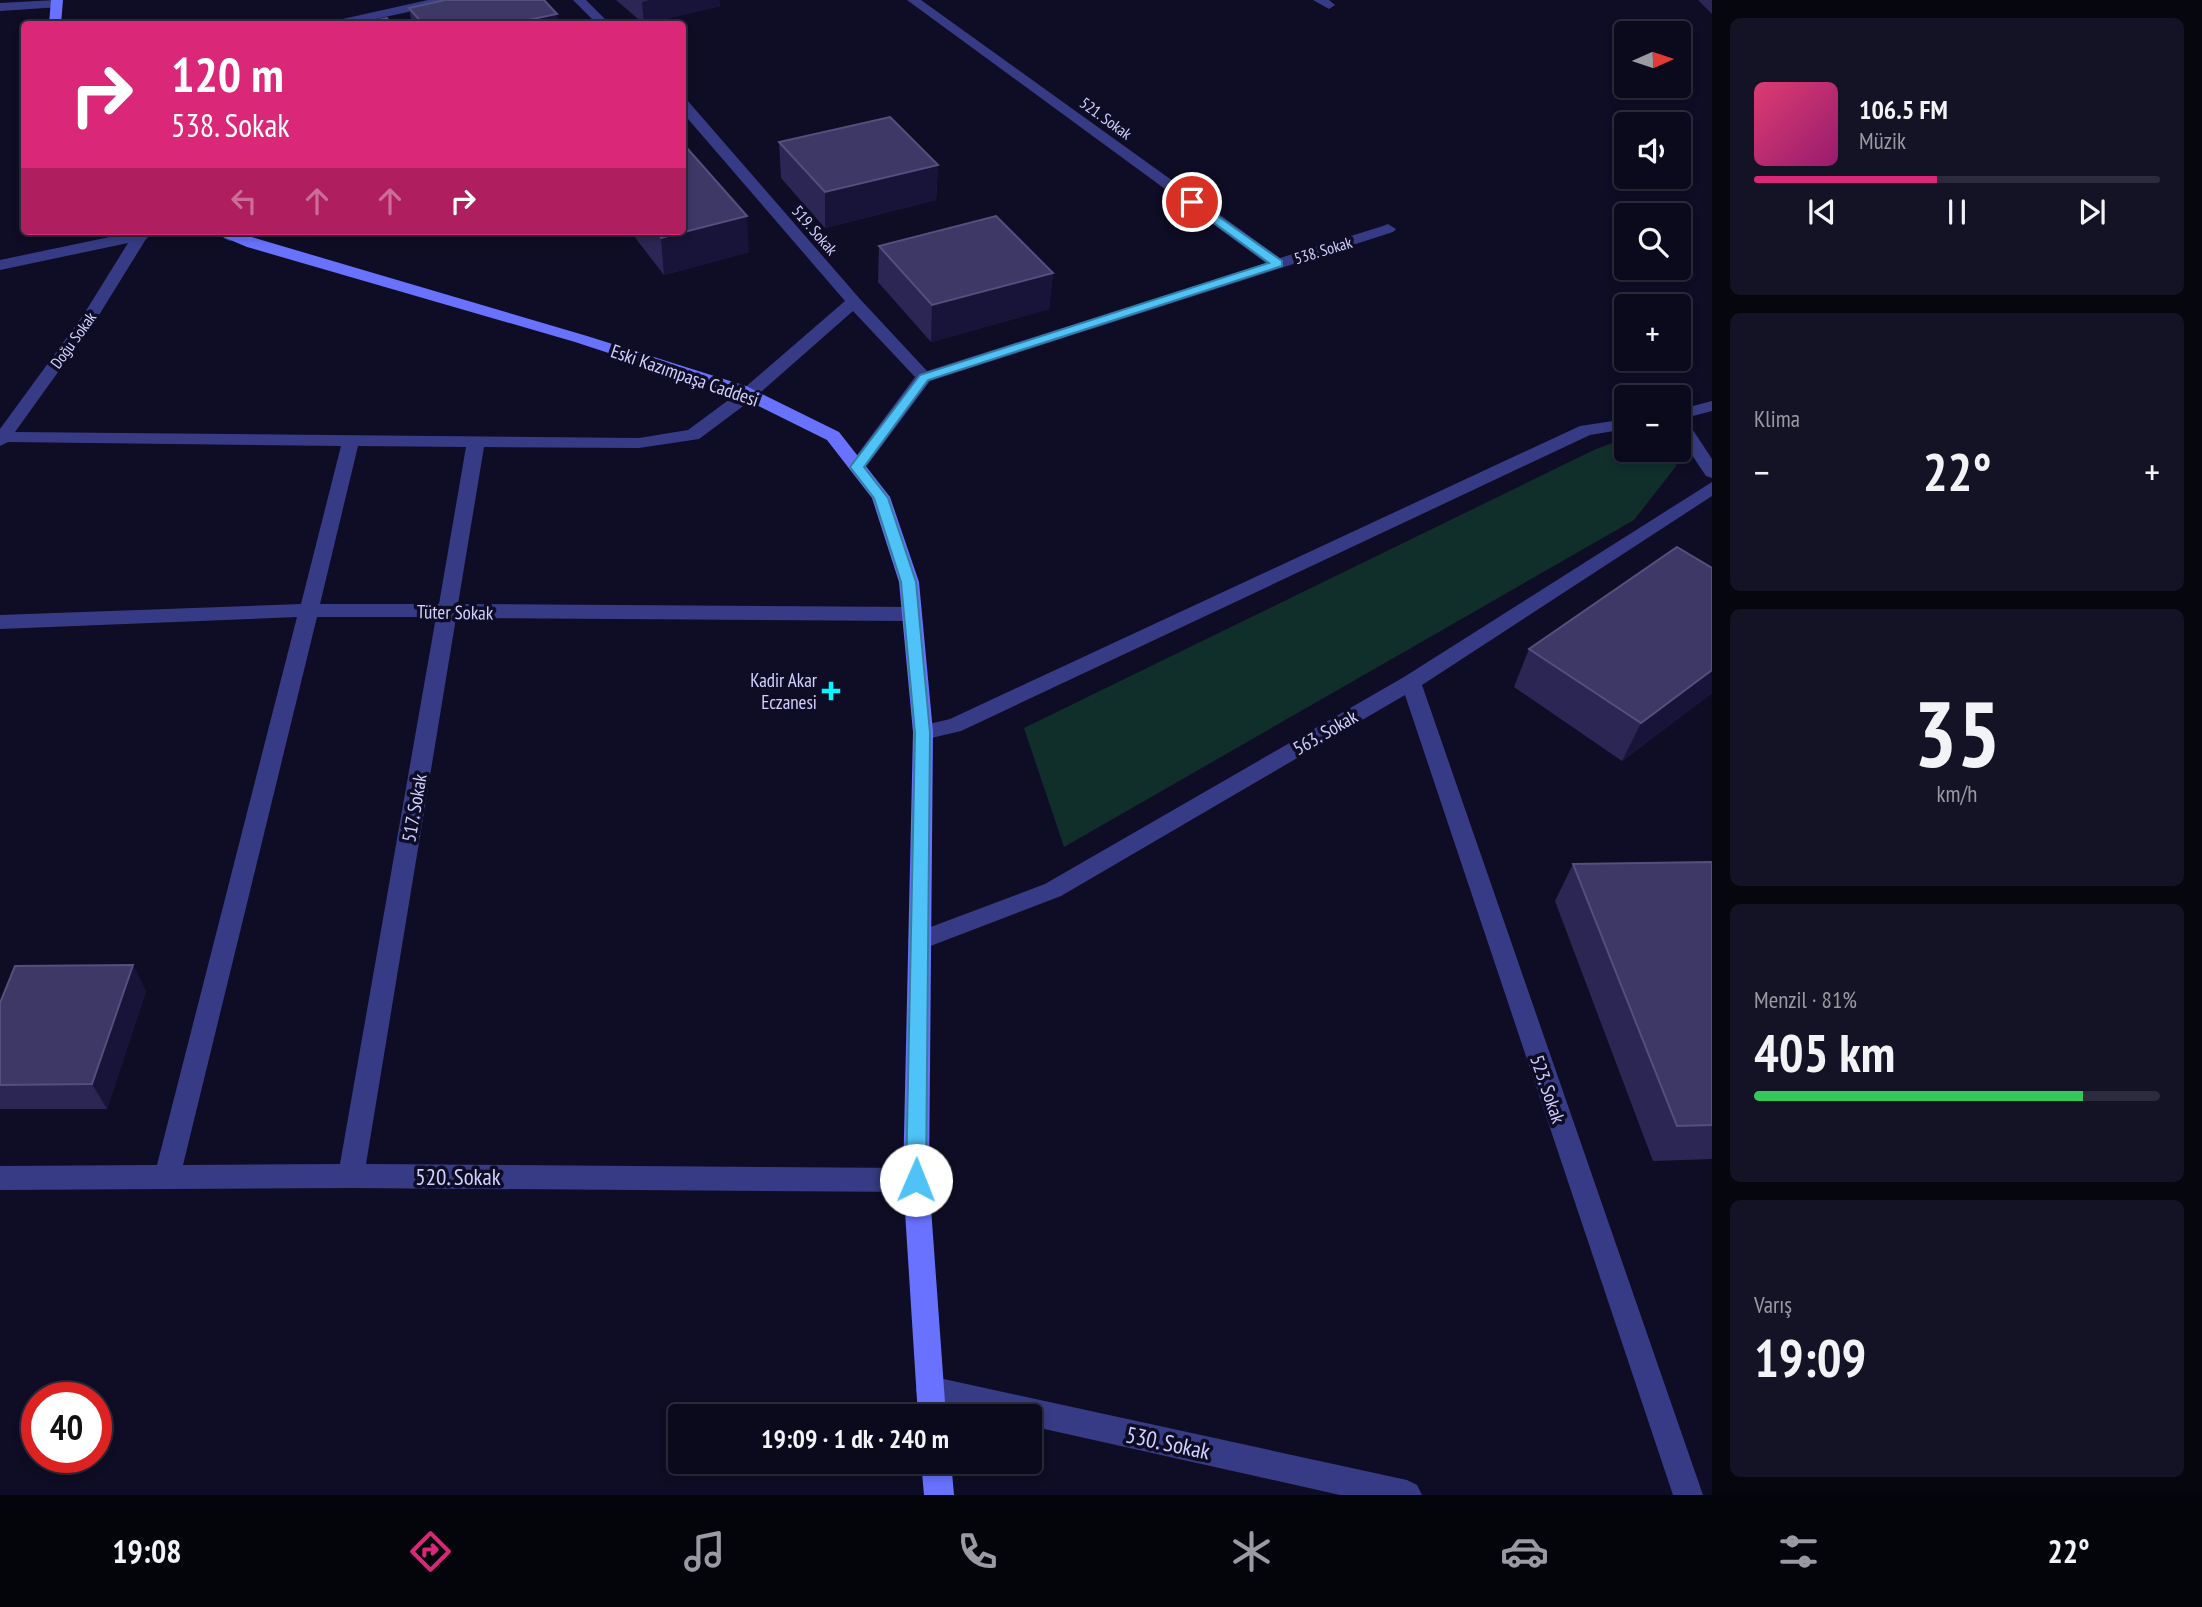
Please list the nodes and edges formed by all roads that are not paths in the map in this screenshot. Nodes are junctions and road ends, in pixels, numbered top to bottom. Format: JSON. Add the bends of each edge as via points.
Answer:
{"nodes":[{"id":1,"x":444,"y":0,"type":"edge"},
{"id":2,"x":579,"y":0,"type":"edge"},
{"id":3,"x":914,"y":0,"type":"edge"},
{"id":4,"x":56,"y":2,"type":"edge"},
{"id":5,"x":0,"y":7,"type":"edge"},
{"id":6,"x":55,"y":21,"type":"edge"},
{"id":7,"x":351,"y":21,"type":"edge"},
{"id":8,"x":601,"y":21,"type":"edge"},
{"id":9,"x":686,"y":109,"type":"edge"},
{"id":10,"x":1388,"y":229,"type":"dead end"},
{"id":11,"x":136,"y":235,"type":"edge"},
{"id":12,"x":144,"y":235,"type":"edge"},
{"id":13,"x":239,"y":235,"type":"edge"},
{"id":14,"x":1278,"y":264,"type":"junction"},
{"id":15,"x":0,"y":265,"type":"edge"},
{"id":16,"x":854,"y":302,"type":"junction"},
{"id":17,"x":924,"y":377,"type":"junction"},
{"id":18,"x":748,"y":394,"type":"junction"},
{"id":19,"x":1712,"y":406,"type":"edge"},
{"id":20,"x":1691,"y":412,"type":"edge"},
{"id":21,"x":1614,"y":426,"type":"edge"},
{"id":22,"x":1,"y":439,"type":"edge"},
{"id":23,"x":351,"y":440,"type":"junction"},
{"id":24,"x":1691,"y":440,"type":"edge"},
{"id":25,"x":476,"y":441,"type":"junction"},
{"id":26,"x":857,"y":467,"type":"junction"},
{"id":27,"x":1712,"y":472,"type":"edge"},
{"id":28,"x":1712,"y":488,"type":"edge"},
{"id":29,"x":308,"y":610,"type":"junction"},
{"id":30,"x":447,"y":612,"type":"junction"},
{"id":31,"x":911,"y":614,"type":"junction"},
{"id":32,"x":0,"y":622,"type":"edge"},
{"id":33,"x":1411,"y":682,"type":"junction"},
{"id":34,"x":923,"y":733,"type":"junction"},
{"id":35,"x":920,"y":941,"type":"junction"},
{"id":36,"x":351,"y":1176,"type":"junction"},
{"id":37,"x":0,"y":1178,"type":"edge"},
{"id":38,"x":167,"y":1178,"type":"junction"},
{"id":39,"x":916,"y":1180,"type":"junction"},
{"id":40,"x":931,"y":1403,"type":"edge"},
{"id":41,"x":937,"y":1474,"type":"edge"},
{"id":42,"x":939,"y":1495,"type":"edge"},
{"id":43,"x":1407,"y":1495,"type":"edge"},
{"id":44,"x":1688,"y":1495,"type":"edge"}],
"edges":[{"from":1,"to":7,"type":"street"},
{"from":2,"to":8,"type":"street"},
{"from":3,"to":14,"type":"street","name":"521. Sokak"},
{"from":4,"to":5,"type":"street"},
{"from":4,"to":6,"type":"street"},
{"from":9,"to":16,"type":"street","name":"519. Sokak"},
{"from":10,"to":14,"type":"street","name":"538. Sokak"},
{"from":11,"to":15,"type":"street"},
{"from":12,"to":22,"type":"street","name":"Doğu Sokak"},
{"from":13,"to":18,"type":"street","name":"Eski Kazımpaşa Caddesi"},
{"from":14,"to":17,"type":"street","name":"538. Sokak"},
{"from":16,"to":17,"type":"street","name":"519. Sokak"},
{"from":16,"to":18,"type":"street"},
{"from":17,"to":26,"type":"street"},
{"from":18,"to":25,"type":"street","via":[[693,435],[639,443]]},
{"from":18,"to":26,"type":"street","name":"Eski Kazımpaşa Caddesi","via":[[833,436]]},
{"from":19,"to":20,"type":"street"},
{"from":21,"to":34,"type":"street","via":[[1587,430],[954,726]]},
{"from":22,"to":23,"type":"street"},
{"from":23,"to":25,"type":"street"},
{"from":23,"to":29,"type":"street"},
{"from":24,"to":27,"type":"street"},
{"from":25,"to":30,"type":"street","name":"517. Sokak"},
{"from":26,"to":31,"type":"street","name":"Eski Kazımpaşa Caddesi","via":[[881,498],[909,582]]},
{"from":28,"to":33,"type":"street","name":"563. Sokak"},
{"from":29,"to":30,"type":"street","name":"Tüter Sokak"},
{"from":29,"to":32,"type":"street","name":"Tüter Sokak"},
{"from":29,"to":38,"type":"street"},
{"from":30,"to":31,"type":"street","name":"Tüter Sokak"},
{"from":30,"to":36,"type":"street","name":"517. Sokak"},
{"from":31,"to":34,"type":"street","name":"Eski Kazımpaşa Caddesi"},
{"from":33,"to":35,"type":"street","name":"563. Sokak","via":[[1053,890]]},
{"from":33,"to":44,"type":"street","name":"523. Sokak"},
{"from":34,"to":35,"type":"street","name":"Eski Kazımpaşa Caddesi"},
{"from":35,"to":39,"type":"street","name":"Eski Kazımpaşa Caddesi"},
{"from":36,"to":38,"type":"street","name":"520. Sokak"},
{"from":36,"to":39,"type":"street","name":"520. Sokak"},
{"from":37,"to":38,"type":"street","name":"520. Sokak"},
{"from":39,"to":40,"type":"street","name":"Eski Kazımpaşa Caddesi"},
{"from":40,"to":43,"type":"street","name":"530. Sokak"},
{"from":41,"to":42,"type":"street"}]}
